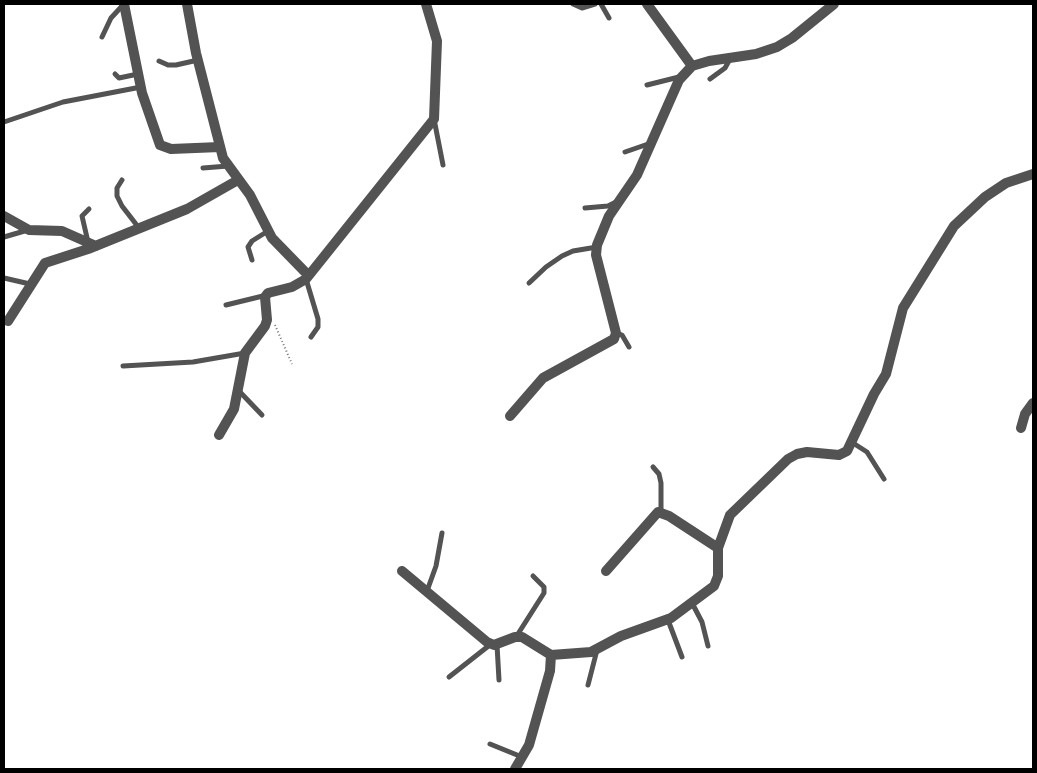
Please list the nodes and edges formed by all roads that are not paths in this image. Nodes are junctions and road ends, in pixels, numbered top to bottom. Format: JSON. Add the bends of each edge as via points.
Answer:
{"nodes":[{"id":1,"x":124,"y":4,"type":"edge"},
{"id":2,"x":187,"y":4,"type":"edge"},
{"id":3,"x":426,"y":4,"type":"edge"},
{"id":4,"x":573,"y":4,"type":"edge"},
{"id":5,"x":595,"y":4,"type":"edge"},
{"id":6,"x":602,"y":4,"type":"edge"},
{"id":7,"x":647,"y":4,"type":"edge"},
{"id":8,"x":834,"y":4,"type":"edge"},
{"id":9,"x":609,"y":18,"type":"dead end"},
{"id":10,"x":102,"y":37,"type":"dead end"},
{"id":11,"x":731,"y":58,"type":"junction"},
{"id":12,"x":198,"y":60,"type":"junction"},
{"id":13,"x":159,"y":61,"type":"dead end"},
{"id":14,"x":692,"y":66,"type":"junction"},
{"id":15,"x":114,"y":74,"type":"dead end"},
{"id":16,"x":139,"y":74,"type":"junction"},
{"id":17,"x":682,"y":77,"type":"junction"},
{"id":18,"x":710,"y":79,"type":"dead end"},
{"id":19,"x":647,"y":85,"type":"dead end"},
{"id":20,"x":141,"y":87,"type":"junction"},
{"id":21,"x":434,"y":119,"type":"junction"},
{"id":22,"x":4,"y":122,"type":"edge"},
{"id":23,"x":651,"y":143,"type":"junction"},
{"id":24,"x":220,"y":147,"type":"junction"},
{"id":25,"x":625,"y":152,"type":"dead end"},
{"id":26,"x":228,"y":166,"type":"junction"},
{"id":27,"x":443,"y":166,"type":"dead end"},
{"id":28,"x":202,"y":168,"type":"dead end"},
{"id":29,"x":1033,"y":174,"type":"edge"},
{"id":30,"x":122,"y":180,"type":"dead end"},
{"id":31,"x":238,"y":180,"type":"junction"},
{"id":32,"x":618,"y":201,"type":"junction"},
{"id":33,"x":585,"y":208,"type":"dead end"},
{"id":34,"x":89,"y":209,"type":"dead end"},
{"id":35,"x":4,"y":216,"type":"edge"},
{"id":36,"x":140,"y":228,"type":"junction"},
{"id":37,"x":28,"y":230,"type":"junction"},
{"id":38,"x":268,"y":230,"type":"junction"},
{"id":39,"x":4,"y":237,"type":"edge"},
{"id":40,"x":92,"y":244,"type":"junction"},
{"id":41,"x":597,"y":247,"type":"junction"},
{"id":42,"x":252,"y":260,"type":"dead end"},
{"id":43,"x":307,"y":277,"type":"junction"},
{"id":44,"x":4,"y":278,"type":"edge"},
{"id":45,"x":530,"y":283,"type":"dead end"},
{"id":46,"x":30,"y":284,"type":"junction"},
{"id":47,"x":267,"y":295,"type":"junction"},
{"id":48,"x":226,"y":305,"type":"dead end"},
{"id":49,"x":8,"y":321,"type":"dead end"},
{"id":50,"x":616,"y":333,"type":"junction"},
{"id":51,"x":311,"y":337,"type":"dead end"},
{"id":52,"x":629,"y":348,"type":"dead end"},
{"id":53,"x":245,"y":352,"type":"junction"},
{"id":54,"x":123,"y":366,"type":"dead end"},
{"id":55,"x":239,"y":391,"type":"junction"},
{"id":56,"x":1033,"y":403,"type":"edge"},
{"id":57,"x":262,"y":415,"type":"dead end"},
{"id":58,"x":510,"y":416,"type":"dead end"},
{"id":59,"x":1021,"y":428,"type":"dead end"},
{"id":60,"x":219,"y":435,"type":"dead end"},
{"id":61,"x":853,"y":443,"type":"junction"},
{"id":62,"x":653,"y":467,"type":"dead end"},
{"id":63,"x":884,"y":479,"type":"dead end"},
{"id":64,"x":661,"y":512,"type":"junction"},
{"id":65,"x":442,"y":533,"type":"dead end"},
{"id":66,"x":718,"y":548,"type":"junction"},
{"id":67,"x":402,"y":571,"type":"dead end"},
{"id":68,"x":606,"y":571,"type":"dead end"},
{"id":69,"x":533,"y":576,"type":"dead end"},
{"id":70,"x":427,"y":592,"type":"junction"},
{"id":71,"x":692,"y":603,"type":"junction"},
{"id":72,"x":668,"y":620,"type":"junction"},
{"id":73,"x":515,"y":637,"type":"junction"},
{"id":74,"x":494,"y":644,"type":"junction"},
{"id":75,"x":708,"y":646,"type":"dead end"},
{"id":76,"x":598,"y":649,"type":"junction"},
{"id":77,"x":552,"y":655,"type":"junction"},
{"id":78,"x":682,"y":657,"type":"dead end"},
{"id":79,"x":449,"y":677,"type":"dead end"},
{"id":80,"x":499,"y":680,"type":"dead end"},
{"id":81,"x":588,"y":685,"type":"dead end"},
{"id":82,"x":490,"y":744,"type":"dead end"},
{"id":83,"x":522,"y":757,"type":"junction"},
{"id":84,"x":515,"y":769,"type":"edge"}],
"edges":[{"from":1,"to":10,"type":"lane","via":[[110,18]]},
{"from":1,"to":16,"type":"street"},
{"from":2,"to":12,"type":"street"},
{"from":3,"to":21,"type":"street","via":[[437,41]]},
{"from":4,"to":5,"type":"lane","via":[[582,8]]},
{"from":6,"to":9,"type":"lane"},
{"from":7,"to":14,"type":"street"},
{"from":8,"to":11,"type":"street","via":[[777,47]]},
{"from":11,"to":14,"type":"street"},
{"from":11,"to":18,"type":"lane","via":[[725,68]]},
{"from":12,"to":13,"type":"lane","via":[[176,66]]},
{"from":12,"to":24,"type":"street"},
{"from":14,"to":17,"type":"street"},
{"from":15,"to":16,"type":"lane","via":[[118,78],[126,78]]},
{"from":16,"to":20,"type":"street"},
{"from":17,"to":19,"type":"lane"},
{"from":17,"to":23,"type":"street"},
{"from":20,"to":22,"type":"lane","via":[[63,102]]},
{"from":20,"to":24,"type":"street","via":[[162,148]]},
{"from":21,"to":27,"type":"lane"},
{"from":21,"to":43,"type":"street"},
{"from":23,"to":25,"type":"lane"},
{"from":23,"to":32,"type":"street","via":[[637,175]]},
{"from":24,"to":26,"type":"street"},
{"from":26,"to":28,"type":"lane"},
{"from":26,"to":31,"type":"street"},
{"from":29,"to":61,"type":"street","via":[[1006,183],[985,196],[949,234],[903,308],[886,374]]},
{"from":30,"to":36,"type":"lane","via":[[117,196]]},
{"from":31,"to":36,"type":"street","via":[[187,209]]},
{"from":31,"to":38,"type":"street","via":[[250,195]]},
{"from":32,"to":33,"type":"lane","via":[[608,206]]},
{"from":32,"to":41,"type":"street"},
{"from":34,"to":40,"type":"lane","via":[[82,216]]},
{"from":35,"to":37,"type":"street"},
{"from":36,"to":40,"type":"street"},
{"from":37,"to":39,"type":"lane"},
{"from":37,"to":40,"type":"street","via":[[62,231]]},
{"from":38,"to":42,"type":"lane","via":[[248,247]]},
{"from":38,"to":43,"type":"street"},
{"from":40,"to":46,"type":"street","via":[[45,263]]},
{"from":41,"to":45,"type":"lane","via":[[562,256]]},
{"from":41,"to":50,"type":"street","via":[[598,267]]},
{"from":43,"to":47,"type":"street","via":[[300,285]]},
{"from":43,"to":51,"type":"lane","via":[[318,319],[318,327]]},
{"from":44,"to":46,"type":"lane"},
{"from":46,"to":49,"type":"street"},
{"from":47,"to":48,"type":"lane"},
{"from":47,"to":53,"type":"street","via":[[264,326]]},
{"from":50,"to":52,"type":"lane","via":[[622,335]]},
{"from":50,"to":58,"type":"street","via":[[614,339],[543,378]]},
{"from":53,"to":54,"type":"lane","via":[[193,362]]},
{"from":53,"to":55,"type":"street"},
{"from":55,"to":57,"type":"lane"},
{"from":55,"to":60,"type":"street","via":[[234,409]]},
{"from":56,"to":59,"type":"street"},
{"from":61,"to":63,"type":"lane","via":[[867,452]]},
{"from":61,"to":66,"type":"street","via":[[839,455],[807,452],[788,459],[730,515]]},
{"from":62,"to":64,"type":"lane","via":[[661,483]]},
{"from":64,"to":66,"type":"street"},
{"from":64,"to":68,"type":"street","via":[[655,513]]},
{"from":65,"to":70,"type":"lane"},
{"from":66,"to":71,"type":"street","via":[[717,582]]},
{"from":67,"to":70,"type":"street"},
{"from":69,"to":73,"type":"lane","via":[[544,587],[544,593]]},
{"from":70,"to":74,"type":"street"},
{"from":71,"to":72,"type":"street"},
{"from":71,"to":75,"type":"lane","via":[[702,622]]},
{"from":72,"to":76,"type":"street","via":[[621,636]]},
{"from":72,"to":78,"type":"lane"},
{"from":73,"to":74,"type":"street"},
{"from":73,"to":77,"type":"street","via":[[522,637]]},
{"from":74,"to":79,"type":"lane"},
{"from":74,"to":80,"type":"lane"},
{"from":76,"to":77,"type":"street"},
{"from":76,"to":81,"type":"lane"},
{"from":77,"to":83,"type":"street","via":[[541,706]]},
{"from":82,"to":83,"type":"lane"},
{"from":83,"to":84,"type":"street"}]}
